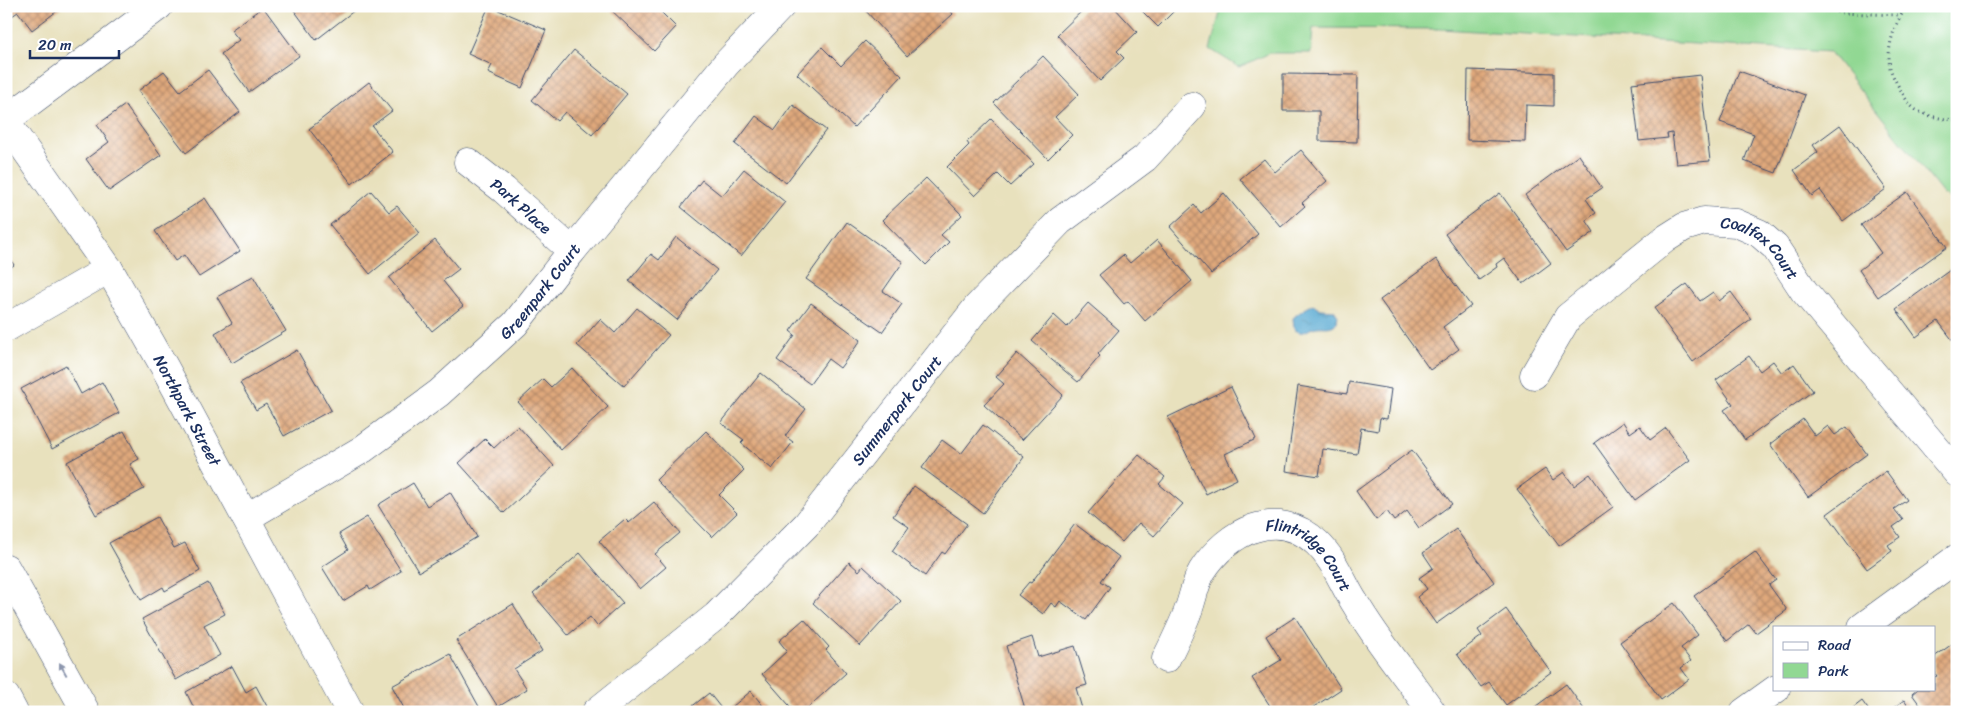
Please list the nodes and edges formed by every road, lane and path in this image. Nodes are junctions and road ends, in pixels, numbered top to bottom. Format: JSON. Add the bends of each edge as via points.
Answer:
{"nodes":[{"id":1,"x":159,"y":6,"type":"edge"},
{"id":2,"x":781,"y":6,"type":"edge"},
{"id":3,"x":1823,"y":6,"type":"edge"},
{"id":4,"x":1908,"y":6,"type":"edge"},
{"id":5,"x":1901,"y":15,"type":"junction"},
{"id":6,"x":1192,"y":106,"type":"dead end"},
{"id":7,"x":6,"y":120,"type":"edge"},
{"id":8,"x":1957,"y":120,"type":"edge"},
{"id":9,"x":468,"y":162,"type":"dead end"},
{"id":10,"x":572,"y":251,"type":"junction"},
{"id":11,"x":109,"y":269,"type":"junction"},
{"id":12,"x":6,"y":328,"type":"edge"},
{"id":13,"x":1534,"y":375,"type":"dead end"},
{"id":14,"x":1957,"y":472,"type":"edge"},
{"id":15,"x":246,"y":518,"type":"junction"},
{"id":16,"x":1957,"y":558,"type":"edge"},
{"id":17,"x":6,"y":568,"type":"edge"},
{"id":18,"x":1863,"y":626,"type":"edge"},
{"id":19,"x":1166,"y":659,"type":"dead end"},
{"id":20,"x":1775,"y":690,"type":"edge"},
{"id":21,"x":6,"y":698,"type":"edge"},
{"id":22,"x":14,"y":712,"type":"edge"},
{"id":23,"x":86,"y":712,"type":"edge"},
{"id":24,"x":350,"y":712,"type":"edge"},
{"id":25,"x":596,"y":712,"type":"edge"},
{"id":26,"x":1432,"y":712,"type":"edge"},
{"id":27,"x":1744,"y":712,"type":"edge"}],
"edges":[{"from":1,"to":7,"type":"street"},
{"from":2,"to":10,"type":"street","name":"Greenpark Court","via":[[726,64]]},
{"from":3,"to":5,"type":"path","via":[[1840,13]]},
{"from":4,"to":5,"type":"path"},
{"from":5,"to":8,"type":"path","via":[[1894,29],[1890,68],[1904,97],[1914,109],[1929,116]]},
{"from":6,"to":25,"type":"street","name":"Summerpark Court","via":[[1145,158],[1060,221],[978,306],[807,524],[716,616]]},
{"from":7,"to":11,"type":"street","name":"Northpark Street"},
{"from":9,"to":10,"type":"street","name":"Park Place"},
{"from":10,"to":15,"type":"street","name":"Greenpark Court","via":[[515,324],[439,392],[363,449]]},
{"from":11,"to":12,"type":"street"},
{"from":11,"to":15,"type":"street","name":"Northpark Street"},
{"from":13,"to":14,"type":"street","name":"Coalfax Court","via":[[1568,317],[1665,239],[1684,227],[1704,221],[1736,223],[1759,233],[1775,247],[1804,291]]},
{"from":15,"to":24,"type":"street","name":"Northpark Street"},
{"from":16,"to":18,"type":"street"},
{"from":23,"to":17,"type":"street","one_way":true},
{"from":19,"to":26,"type":"street","name":"Flintridge Court","via":[[1188,611],[1200,573],[1214,555],[1244,531],[1258,526],[1280,526],[1306,534],[1326,553],[1339,571],[1354,603]]},
{"from":20,"to":27,"type":"street"},
{"from":21,"to":22,"type":"street"}]}
